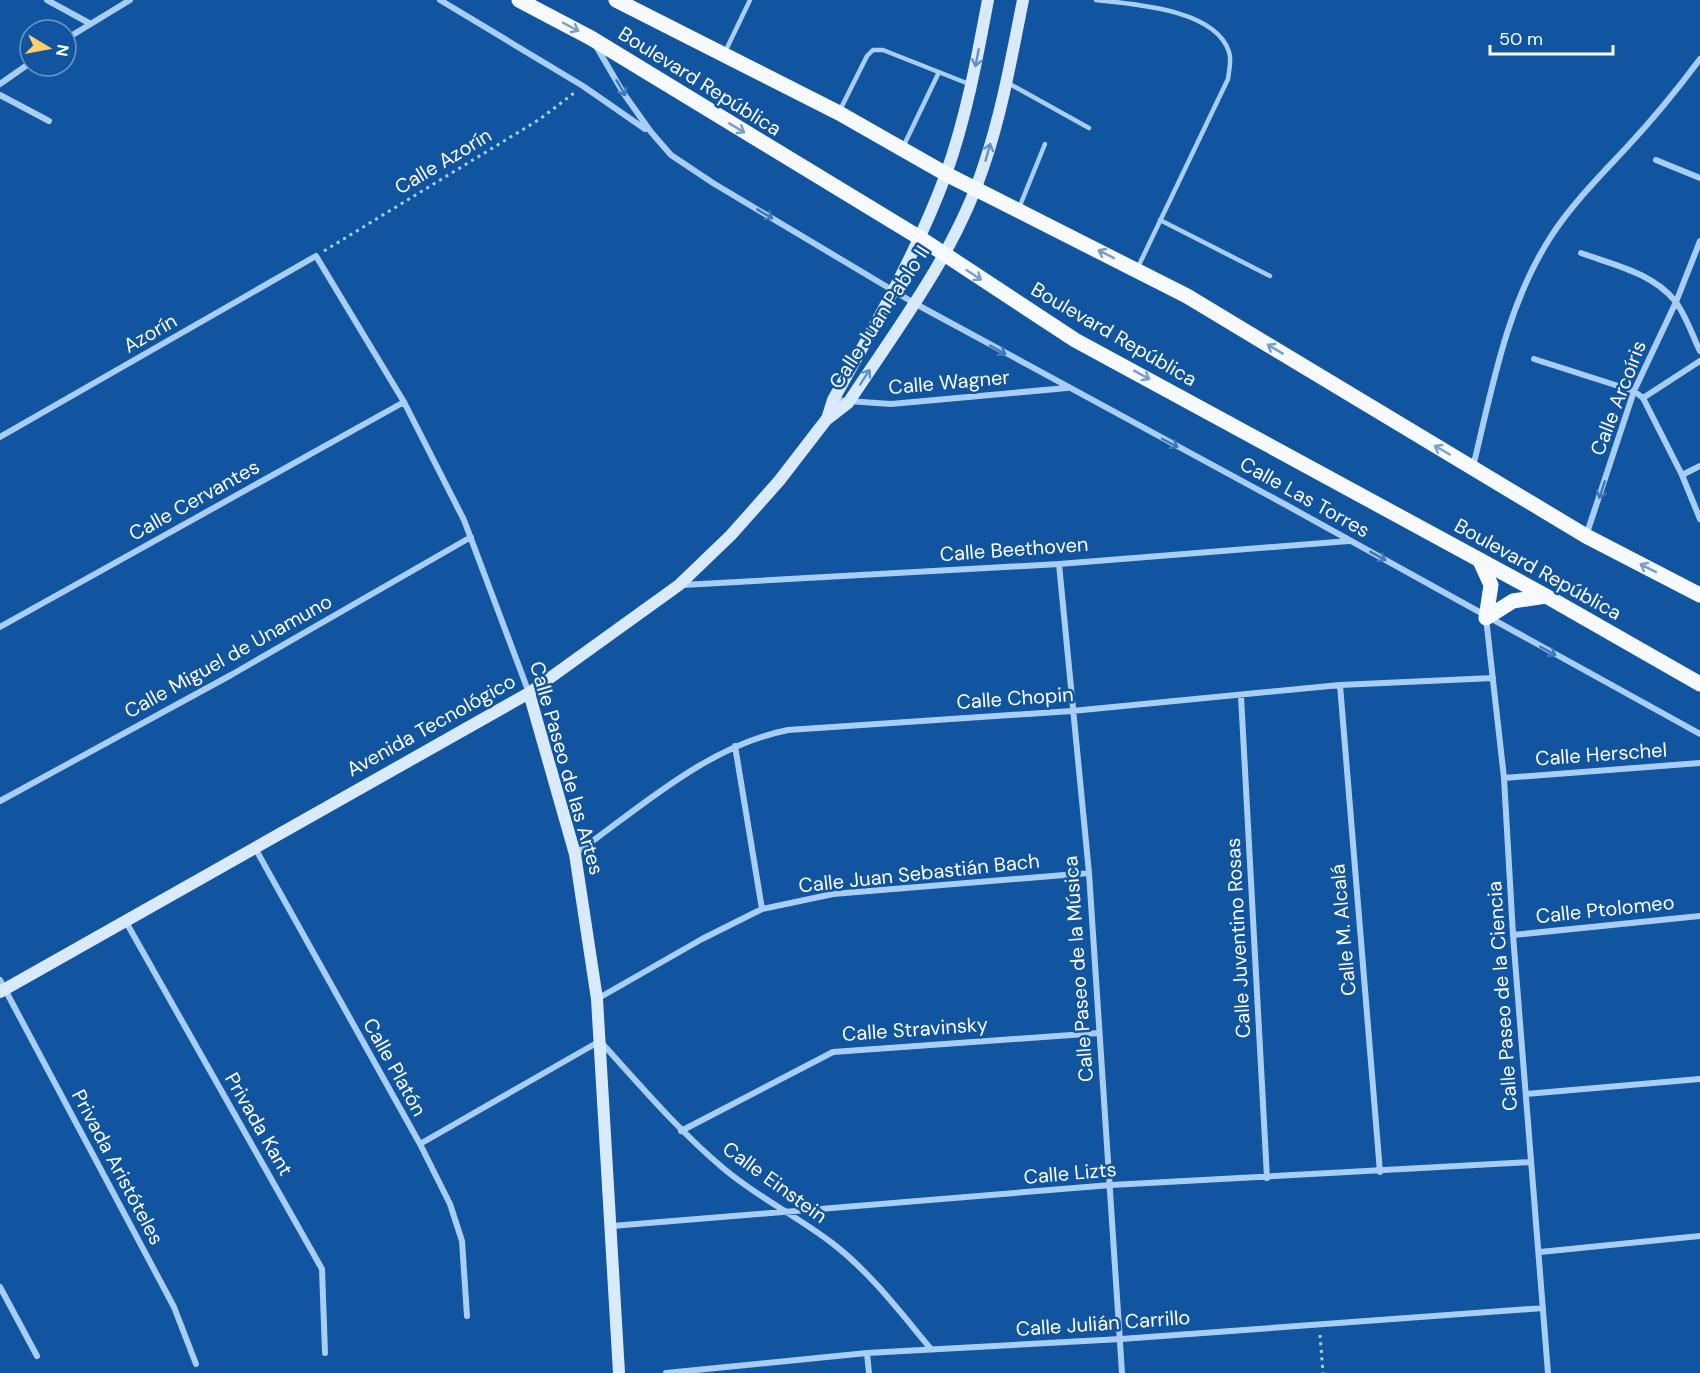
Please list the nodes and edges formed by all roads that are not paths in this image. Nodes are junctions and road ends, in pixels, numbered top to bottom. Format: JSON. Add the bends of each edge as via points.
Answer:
{"nodes":[{"id":1,"x":47,"y":0,"type":"edge"},
{"id":2,"x":130,"y":0,"type":"edge"},
{"id":3,"x":440,"y":0,"type":"edge"},
{"id":4,"x":519,"y":0,"type":"edge"},
{"id":5,"x":616,"y":0,"type":"edge"},
{"id":6,"x":750,"y":0,"type":"edge"},
{"id":7,"x":988,"y":0,"type":"edge"},
{"id":8,"x":1023,"y":0,"type":"edge"},
{"id":9,"x":1096,"y":0,"type":"edge"},
{"id":10,"x":89,"y":23,"type":"junction"},
{"id":11,"x":78,"y":31,"type":"edge"},
{"id":12,"x":591,"y":38,"type":"junction"},
{"id":13,"x":724,"y":54,"type":"junction"},
{"id":14,"x":1700,"y":59,"type":"edge"},
{"id":15,"x":18,"y":71,"type":"edge"},
{"id":16,"x":939,"y":72,"type":"junction"},
{"id":17,"x":1006,"y":82,"type":"junction"},
{"id":18,"x":0,"y":84,"type":"edge"},
{"id":19,"x":972,"y":85,"type":"junction"},
{"id":20,"x":0,"y":95,"type":"edge"},
{"id":21,"x":839,"y":112,"type":"junction"},
{"id":22,"x":49,"y":121,"type":"dead end"},
{"id":23,"x":1089,"y":128,"type":"dead end"},
{"id":24,"x":651,"y":132,"type":"junction"},
{"id":25,"x":1045,"y":144,"type":"dead end"},
{"id":26,"x":902,"y":149,"type":"junction"},
{"id":27,"x":1656,"y":160,"type":"dead end"},
{"id":28,"x":946,"y":174,"type":"junction"},
{"id":29,"x":1700,"y":178,"type":"edge"},
{"id":30,"x":976,"y":188,"type":"junction"},
{"id":31,"x":1018,"y":209,"type":"junction"},
{"id":32,"x":1160,"y":220,"type":"junction"},
{"id":33,"x":920,"y":238,"type":"junction"},
{"id":34,"x":1700,"y":241,"type":"edge"},
{"id":35,"x":1581,"y":253,"type":"dead end"},
{"id":36,"x":944,"y":255,"type":"junction"},
{"id":37,"x":316,"y":256,"type":"joint"},
{"id":38,"x":1137,"y":270,"type":"junction"},
{"id":39,"x":1270,"y":276,"type":"dead end"},
{"id":40,"x":892,"y":291,"type":"junction"},
{"id":41,"x":1676,"y":302,"type":"junction"},
{"id":42,"x":914,"y":303,"type":"junction"},
{"id":43,"x":1700,"y":351,"type":"edge"},
{"id":44,"x":1534,"y":359,"type":"dead end"},
{"id":45,"x":1700,"y":361,"type":"edge"},
{"id":46,"x":1068,"y":388,"type":"junction"},
{"id":47,"x":1634,"y":391,"type":"junction"},
{"id":48,"x":1643,"y":398,"type":"junction"},
{"id":49,"x":833,"y":400,"type":"junction"},
{"id":50,"x":404,"y":402,"type":"junction"},
{"id":51,"x":848,"y":403,"type":"junction"},
{"id":52,"x":826,"y":420,"type":"junction"},
{"id":53,"x":0,"y":437,"type":"edge"},
{"id":54,"x":1700,"y":466,"type":"edge"},
{"id":55,"x":1473,"y":468,"type":"junction"},
{"id":56,"x":1682,"y":475,"type":"junction"},
{"id":57,"x":1700,"y":519,"type":"edge"},
{"id":58,"x":1586,"y":536,"type":"junction"},
{"id":59,"x":471,"y":537,"type":"junction"},
{"id":60,"x":1350,"y":541,"type":"junction"},
{"id":61,"x":1480,"y":561,"type":"junction"},
{"id":62,"x":1059,"y":564,"type":"junction"},
{"id":63,"x":679,"y":585,"type":"junction"},
{"id":64,"x":1700,"y":595,"type":"edge"},
{"id":65,"x":1546,"y":596,"type":"junction"},
{"id":66,"x":1486,"y":618,"type":"junction"},
{"id":67,"x":0,"y":627,"type":"edge"},
{"id":68,"x":1492,"y":678,"type":"junction"},
{"id":69,"x":1700,"y":684,"type":"edge"},
{"id":70,"x":1340,"y":685,"type":"junction"},
{"id":71,"x":529,"y":693,"type":"junction"},
{"id":72,"x":1241,"y":696,"type":"junction"},
{"id":73,"x":1072,"y":711,"type":"junction"},
{"id":74,"x":1700,"y":734,"type":"edge"},
{"id":75,"x":735,"y":746,"type":"junction"},
{"id":76,"x":1700,"y":763,"type":"edge"},
{"id":77,"x":1504,"y":778,"type":"junction"},
{"id":78,"x":0,"y":801,"type":"edge"},
{"id":79,"x":254,"y":848,"type":"junction"},
{"id":80,"x":575,"y":854,"type":"junction"},
{"id":81,"x":1089,"y":873,"type":"junction"},
{"id":82,"x":762,"y":909,"type":"junction"},
{"id":83,"x":1700,"y":916,"type":"edge"},
{"id":84,"x":126,"y":922,"type":"junction"},
{"id":85,"x":1513,"y":935,"type":"junction"},
{"id":86,"x":2,"y":987,"type":"edge"},
{"id":87,"x":597,"y":999,"type":"junction"},
{"id":88,"x":1099,"y":1033,"type":"junction"},
{"id":89,"x":600,"y":1041,"type":"junction"},
{"id":90,"x":1700,"y":1079,"type":"edge"},
{"id":91,"x":1526,"y":1094,"type":"junction"},
{"id":92,"x":681,"y":1131,"type":"junction"},
{"id":93,"x":420,"y":1144,"type":"junction"},
{"id":94,"x":1531,"y":1162,"type":"junction"},
{"id":95,"x":1380,"y":1172,"type":"junction"},
{"id":96,"x":1267,"y":1178,"type":"junction"},
{"id":97,"x":1111,"y":1185,"type":"junction"},
{"id":98,"x":784,"y":1213,"type":"junction"},
{"id":99,"x":612,"y":1226,"type":"junction"},
{"id":100,"x":1700,"y":1236,"type":"edge"},
{"id":101,"x":1540,"y":1252,"type":"junction"},
{"id":102,"x":0,"y":1287,"type":"edge"},
{"id":103,"x":1543,"y":1308,"type":"junction"},
{"id":104,"x":467,"y":1316,"type":"dead end"},
{"id":105,"x":1121,"y":1339,"type":"junction"},
{"id":106,"x":931,"y":1349,"type":"junction"},
{"id":107,"x":325,"y":1353,"type":"dead end"},
{"id":108,"x":867,"y":1353,"type":"junction"},
{"id":109,"x":37,"y":1356,"type":"dead end"},
{"id":110,"x":196,"y":1364,"type":"dead end"},
{"id":111,"x":619,"y":1373,"type":"edge"},
{"id":112,"x":666,"y":1373,"type":"edge"},
{"id":113,"x":869,"y":1373,"type":"edge"},
{"id":114,"x":1122,"y":1373,"type":"edge"},
{"id":115,"x":1548,"y":1373,"type":"edge"}],
"edges":[{"from":1,"to":10,"type":"street"},
{"from":2,"to":10,"type":"street"},
{"from":3,"to":24,"type":"street"},
{"from":4,"to":12,"type":"main road","name":"Boulevard República","one_way":true},
{"from":5,"to":13,"type":"main road","name":"Boulevard República"},
{"from":6,"to":13,"type":"lane"},
{"from":7,"to":19,"type":"main road","name":"Calle Juan Pablo II","one_way":true},
{"from":8,"to":17,"type":"main road","name":"Calle Juan Pablo II"},
{"from":9,"to":32,"type":"lane","via":[[1192,17],[1214,30],[1229,48],[1228,80]]},
{"from":10,"to":11,"type":"street"},
{"from":12,"to":24,"type":"street","one_way":true},
{"from":12,"to":33,"type":"main road","name":"Boulevard República","one_way":true},
{"from":13,"to":21,"type":"main road","name":"Boulevard República"},
{"from":14,"to":55,"type":"street","via":[[1663,106],[1600,173],[1534,266],[1503,347]]},
{"from":15,"to":18,"type":"street"},
{"from":16,"to":19,"type":"lane"},
{"from":16,"to":21,"type":"lane","via":[[883,50],[873,50]]},
{"from":16,"to":26,"type":"lane"},
{"from":17,"to":23,"type":"lane"},
{"from":30,"to":17,"type":"main road","name":"Calle Juan Pablo II","one_way":true},
{"from":19,"to":28,"type":"main road","name":"Calle Juan Pablo II"},
{"from":20,"to":22,"type":"street"},
{"from":21,"to":26,"type":"main road","name":"Boulevard República"},
{"from":24,"to":40,"type":"street","name":"Calle Las Torres","one_way":true,"via":[[671,155],[713,183]]},
{"from":25,"to":31,"type":"lane"},
{"from":26,"to":28,"type":"main road","name":"Boulevard República"},
{"from":27,"to":29,"type":"street"},
{"from":28,"to":30,"type":"main road","name":"Boulevard República"},
{"from":28,"to":33,"type":"main road","name":"Calle Juan Pablo II"},
{"from":30,"to":31,"type":"main road","name":"Boulevard República"},
{"from":30,"to":36,"type":"main road","name":"Calle Juan Pablo II"},
{"from":38,"to":31,"type":"main road","name":"Boulevard República","one_way":true},
{"from":32,"to":38,"type":"lane"},
{"from":32,"to":39,"type":"lane"},
{"from":33,"to":36,"type":"main road","name":"Boulevard República"},
{"from":33,"to":40,"type":"main road","name":"Calle Juan Pablo II"},
{"from":34,"to":41,"type":"street","name":"Calle Arcoíris"},
{"from":35,"to":41,"type":"street","via":[[1658,284]]},
{"from":36,"to":42,"type":"main road","name":"Calle Juan Pablo II"},
{"from":36,"to":61,"type":"main road","name":"Boulevard República","one_way":true,"via":[[1075,340]]},
{"from":37,"to":50,"type":"street","name":"Calle Paseo de las Artes"},
{"from":37,"to":53,"type":"street","name":"Azorín"},
{"from":55,"to":38,"type":"main road","name":"Boulevard República","one_way":true},
{"from":40,"to":42,"type":"street","name":"Calle Las Torres"},
{"from":40,"to":49,"type":"main road","name":"Calle Juan Pablo II"},
{"from":41,"to":43,"type":"street"},
{"from":41,"to":47,"type":"street","name":"Calle Arcoíris"},
{"from":42,"to":46,"type":"street","name":"Calle Las Torres","one_way":true},
{"from":51,"to":42,"type":"main road","name":"Calle Juan Pablo II","one_way":true},
{"from":44,"to":47,"type":"street"},
{"from":45,"to":48,"type":"street"},
{"from":46,"to":51,"type":"street","name":"Calle Wagner","via":[[891,404]]},
{"from":46,"to":60,"type":"street","name":"Calle Las Torres","one_way":true},
{"from":47,"to":48,"type":"street"},
{"from":47,"to":58,"type":"street","name":"Calle Arcoíris","one_way":true},
{"from":48,"to":56,"type":"street"},
{"from":49,"to":51,"type":"street","name":"Calle Wagner"},
{"from":49,"to":52,"type":"main road","name":"Calle Juan Pablo II"},
{"from":50,"to":59,"type":"street","name":"Calle Paseo de las Artes"},
{"from":50,"to":67,"type":"street","name":"Calle Cervantes"},
{"from":51,"to":52,"type":"main road","name":"Calle Juan Pablo II"},
{"from":52,"to":63,"type":"main road","name":"Avenida Tecnológico","via":[[731,535]]},
{"from":54,"to":56,"type":"street"},
{"from":55,"to":58,"type":"main road","name":"Boulevard República"},
{"from":56,"to":57,"type":"street"},
{"from":64,"to":58,"type":"main road","name":"Boulevard República","one_way":true},
{"from":59,"to":71,"type":"street","name":"Calle Paseo de las Artes"},
{"from":59,"to":78,"type":"street","name":"Calle Miguel de Unamuno","via":[[231,675]]},
{"from":60,"to":62,"type":"street","name":"Calle Beethoven"},
{"from":60,"to":66,"type":"street","name":"Calle Las Torres","one_way":true},
{"from":61,"to":65,"type":"main road","name":"Boulevard República"},
{"from":61,"to":66,"type":"main road","via":[[1491,585]]},
{"from":62,"to":63,"type":"street","name":"Calle Beethoven"},
{"from":62,"to":73,"type":"street","name":"Calle Paseo de la Música"},
{"from":63,"to":71,"type":"main road","name":"Avenida Tecnológico"},
{"from":65,"to":66,"type":"main road","via":[[1513,601]]},
{"from":65,"to":69,"type":"main road","name":"Boulevard República"},
{"from":66,"to":68,"type":"street","name":"Calle Paseo de la Ciencia"},
{"from":66,"to":74,"type":"street","name":"Calle Las Torres","one_way":true},
{"from":68,"to":70,"type":"street","name":"Calle Chopin"},
{"from":68,"to":77,"type":"street","name":"Calle Paseo de la Ciencia"},
{"from":70,"to":72,"type":"street","name":"Calle Chopin"},
{"from":70,"to":95,"type":"street","name":"Calle M. Alcalá"},
{"from":71,"to":79,"type":"main road","name":"Avenida Tecnológico"},
{"from":71,"to":80,"type":"main road","name":"Calle Paseo de las Artes"},
{"from":72,"to":73,"type":"street","name":"Calle Chopin"},
{"from":72,"to":96,"type":"street","name":"Calle Juventino Rosas"},
{"from":73,"to":75,"type":"street","name":"Calle Chopin","via":[[788,730]]},
{"from":73,"to":81,"type":"street","name":"Calle Paseo de la Música"},
{"from":75,"to":80,"type":"street","name":"Calle Chopin","via":[[708,760]]},
{"from":75,"to":82,"type":"street"},
{"from":76,"to":77,"type":"street","name":"Calle Herschel"},
{"from":77,"to":85,"type":"street","name":"Calle Paseo de la Ciencia"},
{"from":79,"to":84,"type":"main road","name":"Avenida Tecnológico"},
{"from":79,"to":93,"type":"street","name":"Calle Platón"},
{"from":80,"to":87,"type":"main road","name":"Calle Paseo de las Artes"},
{"from":81,"to":82,"type":"street","name":"Calle Juan Sebastián Bach","via":[[833,894]]},
{"from":81,"to":88,"type":"street","name":"Calle Paseo de la Música"},
{"from":82,"to":87,"type":"street","name":"Calle Juan Sebastián Bach"},
{"from":83,"to":85,"type":"street","name":"Calle Ptolomeo"},
{"from":84,"to":86,"type":"main road","name":"Avenida Tecnológico"},
{"from":84,"to":107,"type":"street","name":"Privada Kant","via":[[322,1269]]},
{"from":85,"to":91,"type":"street","name":"Calle Paseo de la Ciencia"},
{"from":86,"to":110,"type":"street","name":"Privada Aristóteles","via":[[174,1307]]},
{"from":87,"to":89,"type":"main road","name":"Calle Paseo de las Artes"},
{"from":88,"to":92,"type":"street","name":"Calle Stravinsky","via":[[832,1052]]},
{"from":88,"to":97,"type":"street","name":"Calle Paseo de la Música"},
{"from":89,"to":92,"type":"street","name":"Calle Einstein"},
{"from":89,"to":93,"type":"street"},
{"from":89,"to":99,"type":"main road","name":"Calle Paseo de las Artes"},
{"from":90,"to":91,"type":"street"},
{"from":91,"to":94,"type":"street","name":"Calle Paseo de la Ciencia"},
{"from":92,"to":98,"type":"street","name":"Calle Einstein","via":[[725,1170]]},
{"from":93,"to":104,"type":"street","name":"Calle Platón","via":[[458,1224]]},
{"from":94,"to":95,"type":"street","name":"Calle Lizts"},
{"from":94,"to":101,"type":"street","name":"Calle Paseo de la Ciencia"},
{"from":95,"to":96,"type":"street","name":"Calle Lizts"},
{"from":96,"to":97,"type":"street","name":"Calle Lizts"},
{"from":97,"to":98,"type":"street","name":"Calle Lizts"},
{"from":97,"to":105,"type":"street","name":"Calle Paseo de la Música"},
{"from":98,"to":99,"type":"street","name":"Calle Lizts"},
{"from":98,"to":106,"type":"street","name":"Calle Einstein","via":[[832,1242],[857,1265]]},
{"from":99,"to":111,"type":"main road","name":"Calle Paseo de las Artes"},
{"from":100,"to":101,"type":"street"},
{"from":101,"to":103,"type":"street","name":"Calle Paseo de la Ciencia"},
{"from":102,"to":109,"type":"street"},
{"from":103,"to":105,"type":"street","name":"Calle Julián Carrillo"},
{"from":103,"to":115,"type":"street","name":"Calle Paseo de la Ciencia"},
{"from":105,"to":106,"type":"street","name":"Calle Julián Carrillo"},
{"from":105,"to":114,"type":"street","name":"Calle Paseo de la Música"},
{"from":106,"to":108,"type":"street","name":"Calle Julián Carrillo"},
{"from":108,"to":112,"type":"street","name":"Calle Julián Carrillo"},
{"from":108,"to":113,"type":"street"}]}
